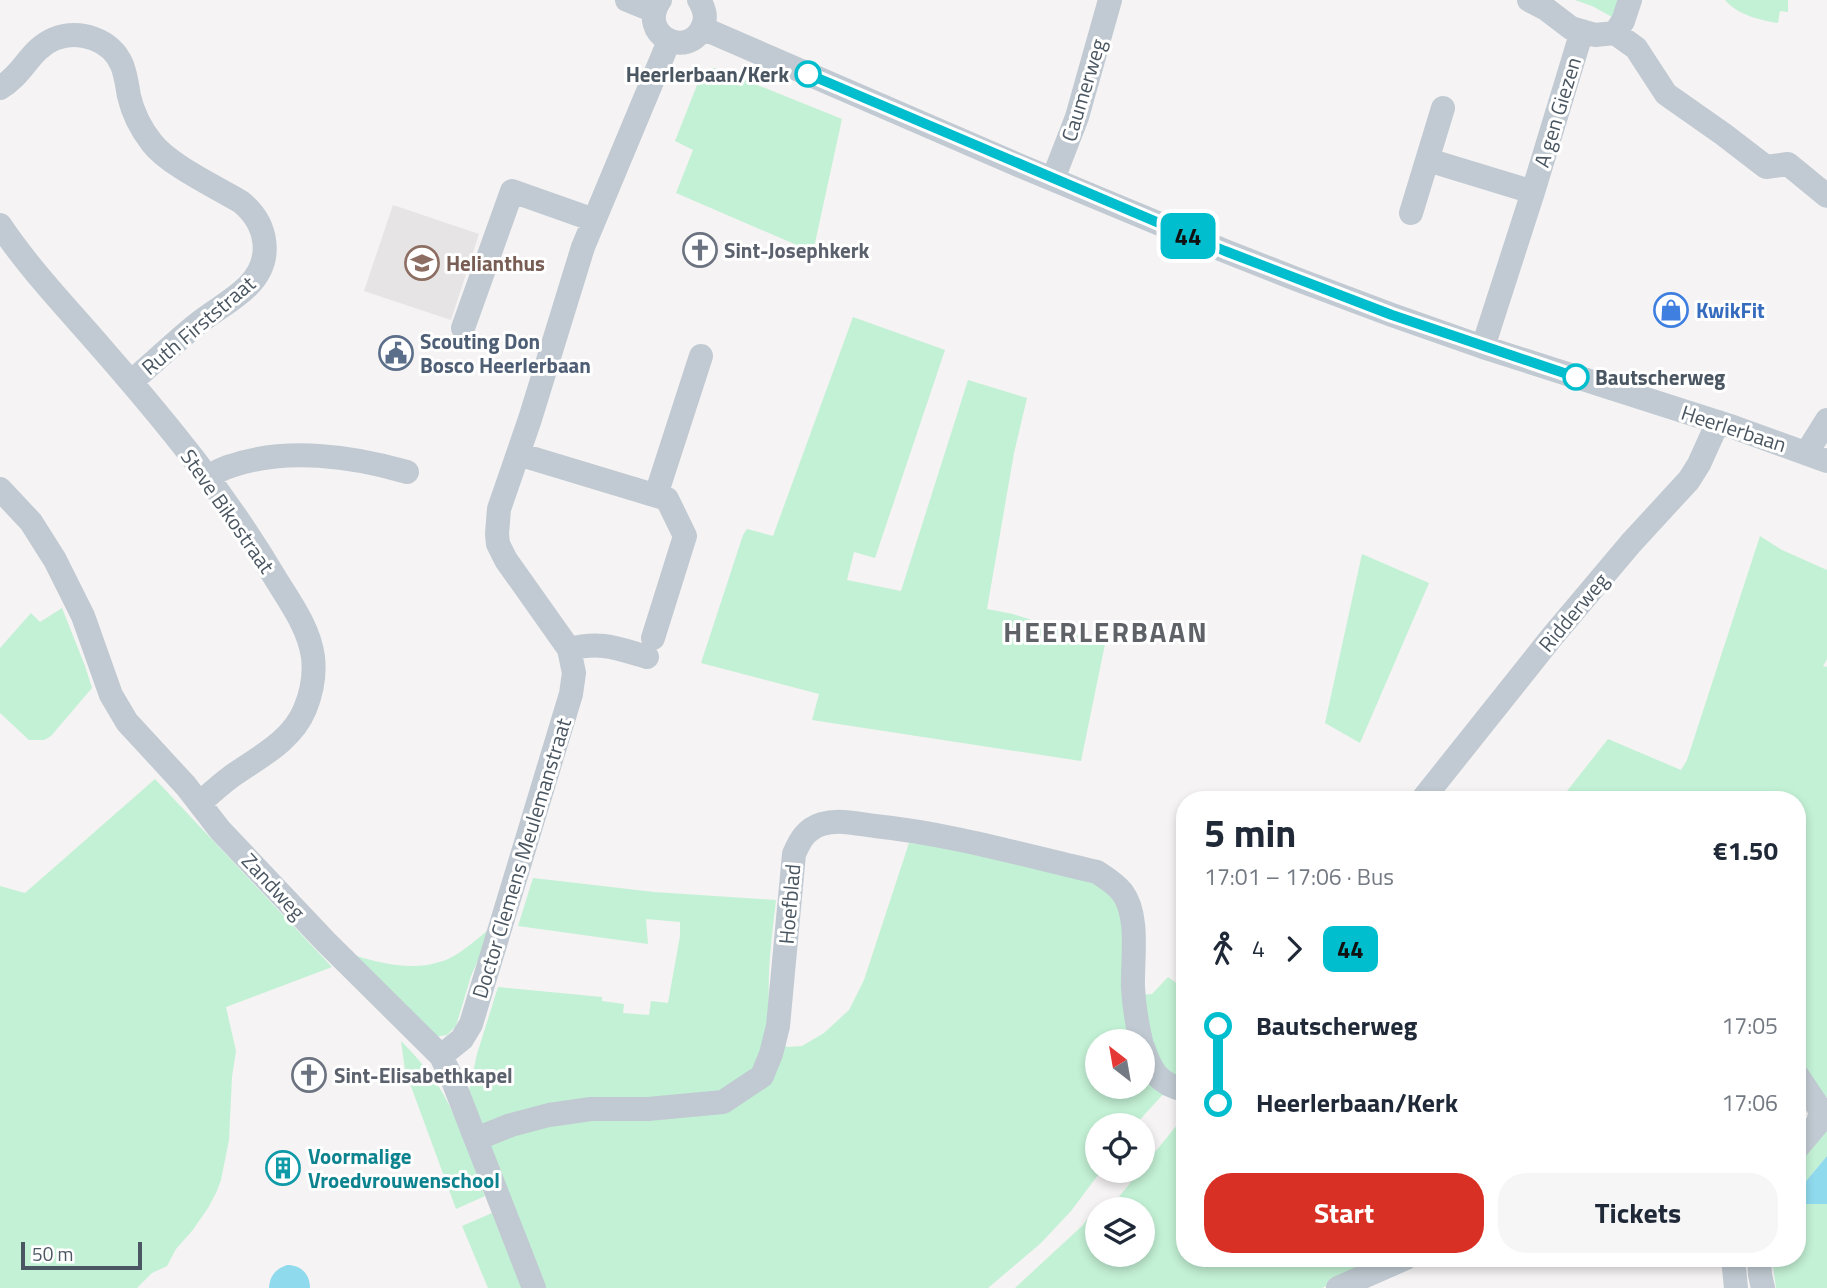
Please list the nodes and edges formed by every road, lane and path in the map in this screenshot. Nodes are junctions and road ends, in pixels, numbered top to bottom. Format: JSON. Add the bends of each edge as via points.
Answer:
{"nodes":[{"id":1,"x":627,"y":0,"type":"edge"},
{"id":2,"x":699,"y":0,"type":"edge"},
{"id":3,"x":1110,"y":0,"type":"edge"},
{"id":4,"x":1529,"y":0,"type":"edge"},
{"id":5,"x":1630,"y":0,"type":"edge"},
{"id":6,"x":657,"y":6,"type":"edge"},
{"id":7,"x":702,"y":28,"type":"junction"},
{"id":8,"x":1582,"y":31,"type":"junction"},
{"id":9,"x":1615,"y":33,"type":"junction"},
{"id":10,"x":669,"y":41,"type":"junction"},
{"id":11,"x":0,"y":88,"type":"edge"},
{"id":12,"x":1443,"y":108,"type":"dead end"},
{"id":13,"x":1428,"y":160,"type":"junction"},
{"id":14,"x":1053,"y":178,"type":"junction"},
{"id":15,"x":1533,"y":192,"type":"junction"},
{"id":16,"x":1827,"y":196,"type":"edge"},
{"id":17,"x":1411,"y":212,"type":"dead end"},
{"id":18,"x":594,"y":219,"type":"junction"},
{"id":19,"x":0,"y":225,"type":"edge"},
{"id":20,"x":463,"y":328,"type":"dead end"},
{"id":21,"x":1483,"y":347,"type":"junction"},
{"id":22,"x":701,"y":356,"type":"dead end"},
{"id":23,"x":131,"y":382,"type":"junction"},
{"id":24,"x":1827,"y":420,"type":"edge"},
{"id":25,"x":1718,"y":422,"type":"junction"},
{"id":26,"x":518,"y":454,"type":"junction"},
{"id":27,"x":1817,"y":457,"type":"edge"},
{"id":28,"x":407,"y":472,"type":"dead end"},
{"id":29,"x":206,"y":477,"type":"junction"},
{"id":30,"x":0,"y":489,"type":"edge"},
{"id":31,"x":656,"y":495,"type":"junction"},
{"id":32,"x":569,"y":649,"type":"junction"},
{"id":33,"x":1429,"y":791,"type":"edge"},
{"id":34,"x":200,"y":803,"type":"junction"},
{"id":35,"x":1139,"y":1029,"type":"edge"},
{"id":36,"x":441,"y":1056,"type":"junction"},
{"id":37,"x":1155,"y":1074,"type":"edge"},
{"id":38,"x":1176,"y":1087,"type":"edge"},
{"id":39,"x":1806,"y":1087,"type":"edge"},
{"id":40,"x":1824,"y":1110,"type":"edge"},
{"id":41,"x":1806,"y":1116,"type":"edge"},
{"id":42,"x":1806,"y":1137,"type":"edge"},
{"id":43,"x":476,"y":1139,"type":"junction"},
{"id":44,"x":1386,"y":1267,"type":"edge"},
{"id":45,"x":1734,"y":1267,"type":"edge"},
{"id":46,"x":1760,"y":1267,"type":"edge"},
{"id":47,"x":534,"y":1288,"type":"edge"},
{"id":48,"x":1338,"y":1288,"type":"edge"},
{"id":49,"x":1736,"y":1288,"type":"edge"},
{"id":50,"x":1763,"y":1288,"type":"edge"}],
"edges":[{"from":1,"to":6,"type":"street"},
{"from":2,"to":7,"type":"street","via":[[705,17]]},
{"from":3,"to":14,"type":"street","name":"Caumerweg","via":[[1077,117]]},
{"from":4,"to":8,"type":"street"},
{"from":5,"to":9,"type":"street"},
{"from":6,"to":10,"type":"street","via":[[656,29]]},
{"from":7,"to":10,"type":"street","via":[[684,43]]},
{"from":7,"to":14,"type":"street","name":"Heerlerbaan"},
{"from":8,"to":9,"type":"street"},
{"from":8,"to":15,"type":"street","name":"A gen Giezen"},
{"from":9,"to":16,"type":"street","via":[[1636,48],[1666,94],[1766,167],[1788,164]]},
{"from":10,"to":18,"type":"street"},
{"from":11,"to":23,"type":"street","name":"Ruth Firststraat","via":[[18,75],[37,50],[56,38],[94,38],[121,63],[136,118],[154,146],[241,202],[261,226],[264,261],[249,286]]},
{"from":12,"to":13,"type":"street"},
{"from":13,"to":15,"type":"street","name":"A gen Giezen"},
{"from":13,"to":17,"type":"street"},
{"from":14,"to":21,"type":"street","name":"Heerlerbaan","via":[[1225,251]]},
{"from":15,"to":21,"type":"street","name":"A gen Giezen"},
{"from":18,"to":20,"type":"street","via":[[512,191]]},
{"from":18,"to":26,"type":"street"},
{"from":19,"to":23,"type":"street","name":"Steve Bikostraat"},
{"from":21,"to":25,"type":"street","name":"Heerlerbaan"},
{"from":22,"to":31,"type":"street"},
{"from":23,"to":29,"type":"street","name":"Steve Bikostraat"},
{"from":24,"to":27,"type":"street"},
{"from":25,"to":27,"type":"street","name":"Heerlerbaan"},
{"from":25,"to":33,"type":"street","name":"Ridderweg","via":[[1689,480],[1551,638]]},
{"from":26,"to":31,"type":"street"},
{"from":26,"to":32,"type":"street","via":[[499,509],[498,544]]},
{"from":28,"to":29,"type":"street","via":[[359,461],[286,456],[230,466]]},
{"from":29,"to":34,"type":"street","name":"Steve Bikostraat","via":[[257,547],[301,621],[309,638],[314,673],[304,711],[289,734]]},
{"from":30,"to":34,"type":"street","name":"Zandweg","via":[[30,522],[71,587],[119,709]]},
{"from":31,"to":32,"type":"street","via":[[667,499],[685,536],[650,647],[588,644]]},
{"from":32,"to":36,"type":"street","name":"Doctor Clemens Meulemanstraat","via":[[574,673],[570,694],[471,1024],[462,1039]]},
{"from":34,"to":36,"type":"street","name":"Zandweg","via":[[326,942]]},
{"from":35,"to":43,"type":"street","name":"Hoefblad","via":[[1130,910],[1122,891],[1110,880],[1097,872],[963,839],[831,822],[809,830],[794,854],[778,1027],[762,1076],[723,1102],[549,1115]]},
{"from":36,"to":43,"type":"street","name":"Zandweg"},
{"from":37,"to":38,"type":"street"},
{"from":39,"to":40,"type":"street"},
{"from":40,"to":41,"type":"street"},
{"from":40,"to":42,"type":"street"},
{"from":43,"to":47,"type":"street","name":"Zandweg"},
{"from":44,"to":48,"type":"street"},
{"from":45,"to":49,"type":"street"},
{"from":46,"to":50,"type":"street"}]}
